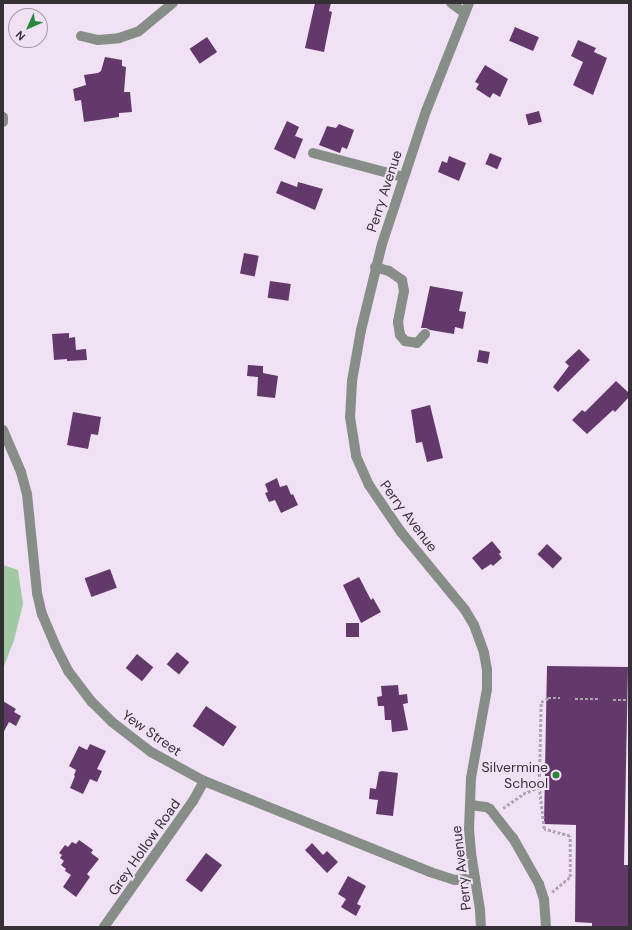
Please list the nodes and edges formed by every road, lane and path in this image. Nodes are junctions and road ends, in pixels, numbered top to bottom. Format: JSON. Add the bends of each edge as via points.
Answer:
{"nodes":[{"id":1,"x":173,"y":3,"type":"edge"},
{"id":2,"x":450,"y":3,"type":"edge"},
{"id":3,"x":469,"y":3,"type":"edge"},
{"id":4,"x":465,"y":13,"type":"junction"},
{"id":5,"x":81,"y":36,"type":"dead end"},
{"id":6,"x":3,"y":117,"type":"edge"},
{"id":7,"x":3,"y":122,"type":"edge"},
{"id":8,"x":313,"y":153,"type":"dead end"},
{"id":9,"x":403,"y":177,"type":"junction"},
{"id":10,"x":375,"y":267,"type":"junction"},
{"id":11,"x":425,"y":334,"type":"dead end"},
{"id":12,"x":3,"y":430,"type":"edge"},
{"id":13,"x":560,"y":698,"type":"dead end"},
{"id":14,"x":575,"y":699,"type":"dead end"},
{"id":15,"x":598,"y":699,"type":"dead end"},
{"id":16,"x":613,"y":700,"type":"dead end"},
{"id":17,"x":629,"y":700,"type":"edge"},
{"id":18,"x":204,"y":781,"type":"junction"},
{"id":19,"x":539,"y":787,"type":"junction"},
{"id":20,"x":470,"y":806,"type":"junction"},
{"id":21,"x":505,"y":807,"type":"dead end"},
{"id":22,"x":475,"y":878,"type":"junction"},
{"id":23,"x":544,"y":899,"type":"junction"},
{"id":24,"x":104,"y":927,"type":"edge"},
{"id":25,"x":481,"y":927,"type":"edge"},
{"id":26,"x":546,"y":927,"type":"edge"}],
"edges":[{"from":1,"to":5,"type":"street","via":[[139,31],[119,38],[98,40]]},
{"from":2,"to":4,"type":"street"},
{"from":3,"to":4,"type":"street","name":"Perry Avenue"},
{"from":4,"to":9,"type":"street","name":"Perry Avenue"},
{"from":6,"to":7,"type":"street"},
{"from":8,"to":9,"type":"street"},
{"from":9,"to":10,"type":"street","name":"Perry Avenue"},
{"from":10,"to":11,"type":"street","via":[[389,271],[402,280],[404,291],[398,322],[400,336],[405,341],[417,343]]},
{"from":10,"to":20,"type":"street","name":"Perry Avenue","via":[[352,381],[352,441],[360,468],[380,503],[400,532],[465,610],[481,642],[487,670],[487,689],[473,764]]},
{"from":12,"to":18,"type":"street","name":"Yew Street","via":[[21,472],[27,494],[34,572],[42,614],[69,672],[92,702],[123,732],[168,763]]},
{"from":13,"to":19,"type":"path","via":[[548,698],[541,702]]},
{"from":14,"to":15,"type":"path"},
{"from":16,"to":17,"type":"path"},
{"from":18,"to":22,"type":"street","name":"Yew Street","via":[[430,872],[455,880]]},
{"from":18,"to":24,"type":"street","name":"Grey Hollow Road","via":[[193,801]]},
{"from":19,"to":21,"type":"path","via":[[523,794]]},
{"from":19,"to":23,"type":"path","via":[[544,829],[570,836],[570,877]]},
{"from":20,"to":22,"type":"street","name":"Perry Avenue","via":[[470,849]]},
{"from":20,"to":23,"type":"street","via":[[486,807],[497,816],[531,866]]},
{"from":22,"to":25,"type":"street","name":"Perry Avenue"},
{"from":23,"to":26,"type":"street"}]}
